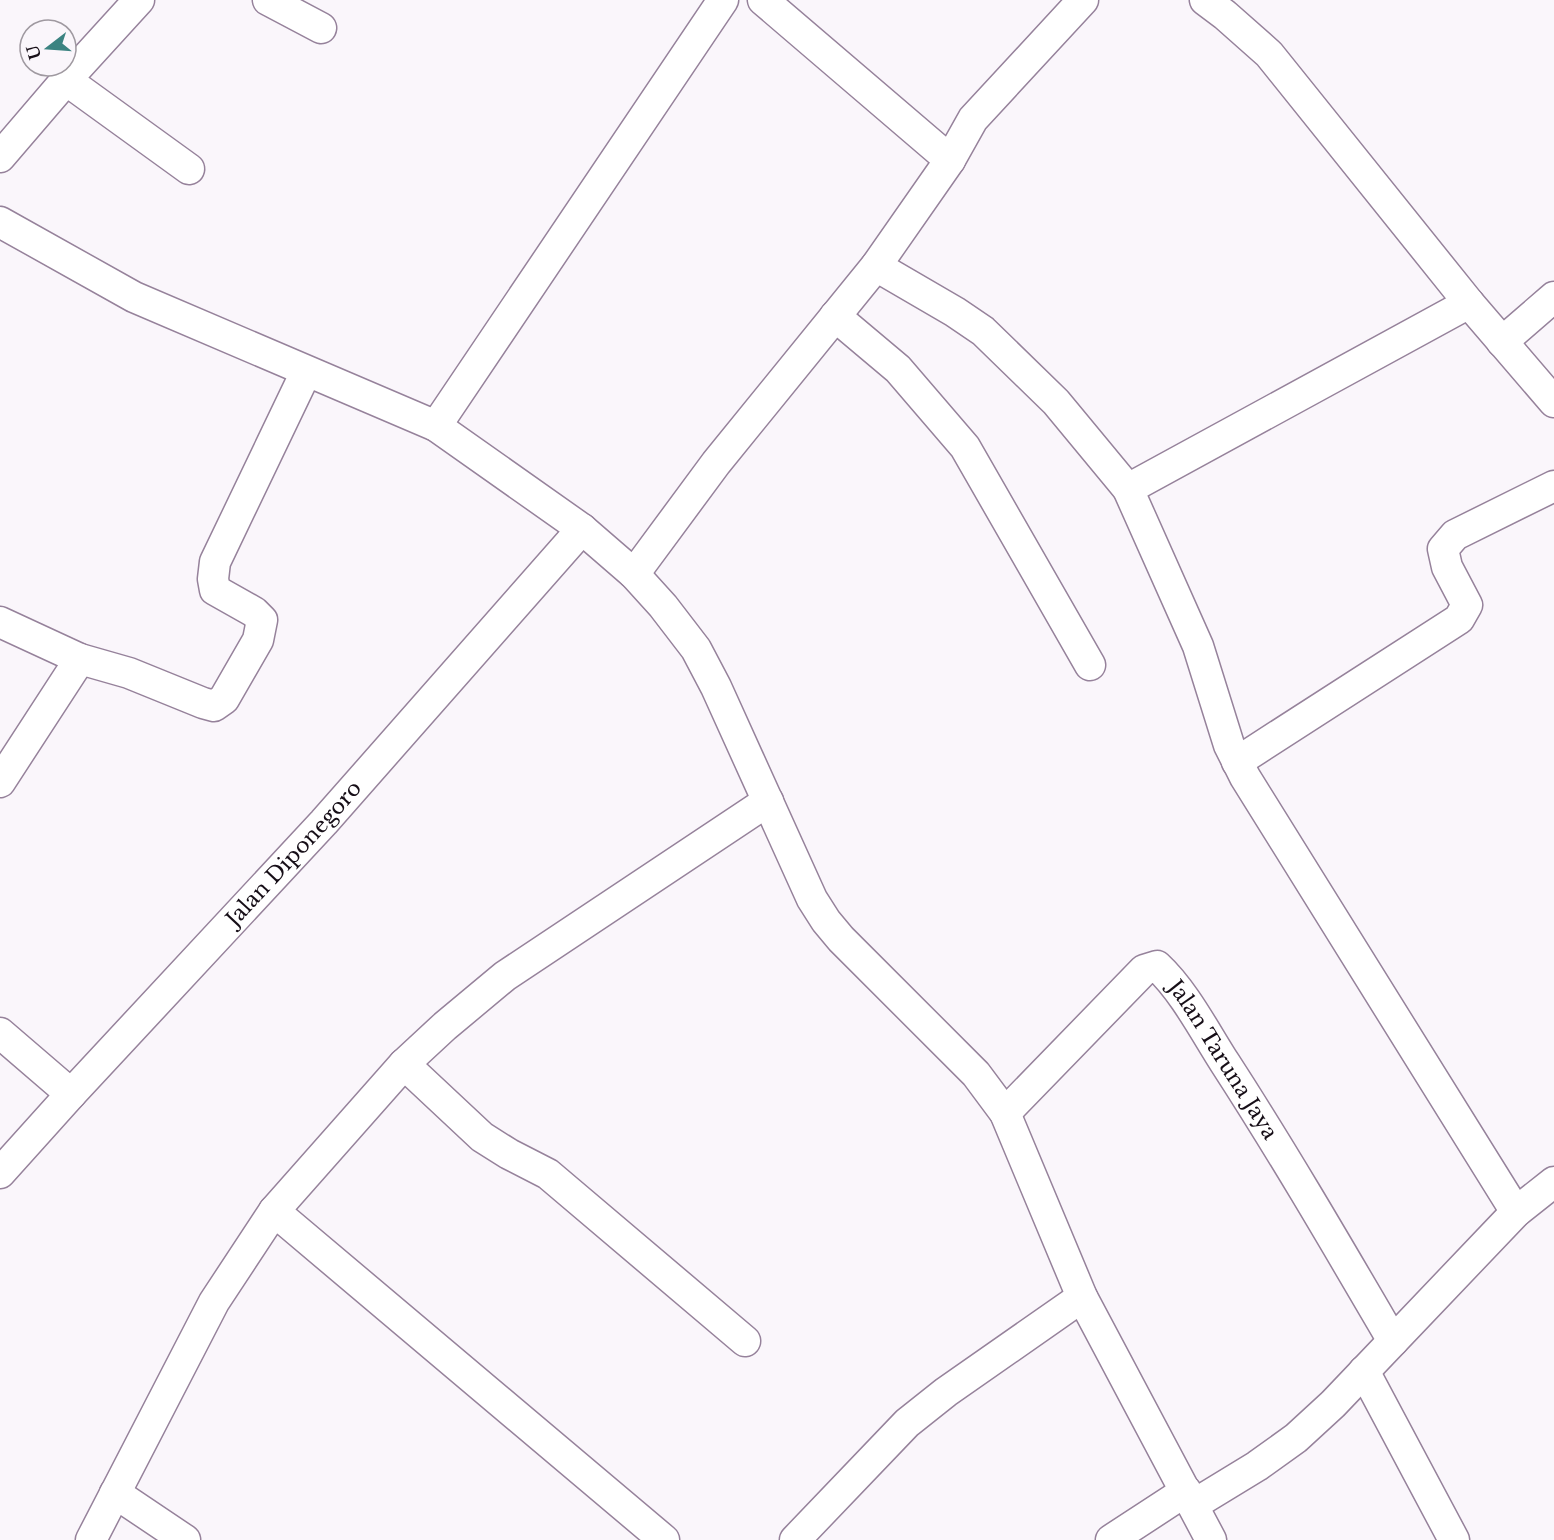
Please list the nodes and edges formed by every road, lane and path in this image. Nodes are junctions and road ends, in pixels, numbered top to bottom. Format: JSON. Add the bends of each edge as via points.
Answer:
{"nodes":[{"id":1,"x":139,"y":0,"type":"edge"},
{"id":2,"x":268,"y":0,"type":"edge"},
{"id":3,"x":723,"y":0,"type":"edge"},
{"id":4,"x":763,"y":0,"type":"edge"},
{"id":5,"x":1083,"y":0,"type":"edge"},
{"id":6,"x":1205,"y":0,"type":"edge"},
{"id":7,"x":321,"y":28,"type":"dead end"},
{"id":8,"x":66,"y":80,"type":"junction"},
{"id":9,"x":0,"y":157,"type":"edge"},
{"id":10,"x":950,"y":160,"type":"junction"},
{"id":11,"x":189,"y":170,"type":"dead end"},
{"id":12,"x":0,"y":222,"type":"edge"},
{"id":13,"x":876,"y":266,"type":"junction"},
{"id":14,"x":1554,"y":297,"type":"edge"},
{"id":15,"x":1468,"y":303,"type":"junction"},
{"id":16,"x":835,"y":316,"type":"junction"},
{"id":17,"x":1502,"y":342,"type":"junction"},
{"id":18,"x":306,"y":372,"type":"junction"},
{"id":19,"x":1554,"y":402,"type":"edge"},
{"id":20,"x":436,"y":426,"type":"junction"},
{"id":21,"x":1554,"y":486,"type":"edge"},
{"id":22,"x":1128,"y":489,"type":"junction"},
{"id":23,"x":582,"y":529,"type":"junction"},
{"id":24,"x":634,"y":574,"type":"junction"},
{"id":25,"x":0,"y":622,"type":"edge"},
{"id":26,"x":80,"y":659,"type":"junction"},
{"id":27,"x":1090,"y":665,"type":"dead end"},
{"id":28,"x":1237,"y":762,"type":"junction"},
{"id":29,"x":0,"y":782,"type":"edge"},
{"id":30,"x":768,"y":801,"type":"junction"},
{"id":31,"x":0,"y":1033,"type":"edge"},
{"id":32,"x":404,"y":1064,"type":"junction"},
{"id":33,"x":71,"y":1094,"type":"junction"},
{"id":34,"x":1005,"y":1113,"type":"junction"},
{"id":35,"x":0,"y":1173,"type":"edge"},
{"id":36,"x":1554,"y":1182,"type":"edge"},
{"id":37,"x":274,"y":1211,"type":"junction"},
{"id":38,"x":1516,"y":1212,"type":"junction"},
{"id":39,"x":1082,"y":1297,"type":"junction"},
{"id":40,"x":745,"y":1341,"type":"dead end"},
{"id":41,"x":1393,"y":1341,"type":"junction"},
{"id":42,"x":1364,"y":1371,"type":"junction"},
{"id":43,"x":115,"y":1493,"type":"junction"},
{"id":44,"x":1190,"y":1498,"type":"junction"},
{"id":45,"x":91,"y":1540,"type":"edge"},
{"id":46,"x":185,"y":1540,"type":"edge"},
{"id":47,"x":664,"y":1540,"type":"edge"},
{"id":48,"x":795,"y":1540,"type":"edge"},
{"id":49,"x":1112,"y":1540,"type":"edge"},
{"id":50,"x":1211,"y":1540,"type":"edge"},
{"id":51,"x":1454,"y":1540,"type":"edge"}],
"edges":[{"from":1,"to":8,"type":"street"},
{"from":2,"to":7,"type":"street"},
{"from":3,"to":20,"type":"street"},
{"from":4,"to":10,"type":"street"},
{"from":5,"to":10,"type":"street","via":[[973,119]]},
{"from":6,"to":15,"type":"street","via":[[1269,54]]},
{"from":8,"to":9,"type":"street"},
{"from":8,"to":11,"type":"street"},
{"from":10,"to":13,"type":"street"},
{"from":12,"to":18,"type":"street","via":[[134,297]]},
{"from":13,"to":16,"type":"street"},
{"from":13,"to":22,"type":"street","via":[[983,331],[1056,402]]},
{"from":14,"to":17,"type":"street"},
{"from":15,"to":17,"type":"street"},
{"from":15,"to":22,"type":"street"},
{"from":16,"to":24,"type":"street","via":[[716,463]]},
{"from":16,"to":27,"type":"street","via":[[898,369],[965,447]]},
{"from":17,"to":19,"type":"street"},
{"from":18,"to":20,"type":"street"},
{"from":18,"to":26,"type":"street","via":[[215,562],[215,590],[254,612],[262,621],[258,640],[224,699],[214,705],[203,703],[129,673]]},
{"from":20,"to":23,"type":"street"},
{"from":21,"to":28,"type":"street","via":[[1455,534],[1443,549],[1447,567],[1467,605],[1459,619]]},
{"from":22,"to":28,"type":"street","via":[[1198,646]]},
{"from":23,"to":24,"type":"street"},
{"from":23,"to":33,"type":"street","name":"Jalan Diponegoro","via":[[324,822]]},
{"from":24,"to":30,"type":"street","via":[[696,649]]},
{"from":25,"to":26,"type":"street"},
{"from":26,"to":29,"type":"street"},
{"from":28,"to":38,"type":"street"},
{"from":30,"to":32,"type":"street","via":[[505,976]]},
{"from":30,"to":34,"type":"street","via":[[812,899],[826,921],[976,1074]]},
{"from":31,"to":33,"type":"street"},
{"from":32,"to":37,"type":"street"},
{"from":32,"to":40,"type":"street","via":[[482,1137],[548,1174]]},
{"from":33,"to":35,"type":"street","name":"Jalan Diponegoro"},
{"from":34,"to":39,"type":"street"},
{"from":34,"to":41,"type":"street","name":"Jalan Taruna Jaya","via":[[1144,970],[1157,966],[1278,1144]]},
{"from":36,"to":38,"type":"street"},
{"from":37,"to":43,"type":"street","via":[[214,1302]]},
{"from":37,"to":47,"type":"street"},
{"from":38,"to":41,"type":"street"},
{"from":39,"to":44,"type":"street"},
{"from":39,"to":48,"type":"street","via":[[907,1423]]},
{"from":41,"to":42,"type":"street"},
{"from":42,"to":44,"type":"street","via":[[1296,1438],[1257,1466]]},
{"from":42,"to":51,"type":"street"},
{"from":43,"to":45,"type":"street"},
{"from":43,"to":46,"type":"street"},
{"from":44,"to":49,"type":"street"},
{"from":44,"to":50,"type":"street"}]}
